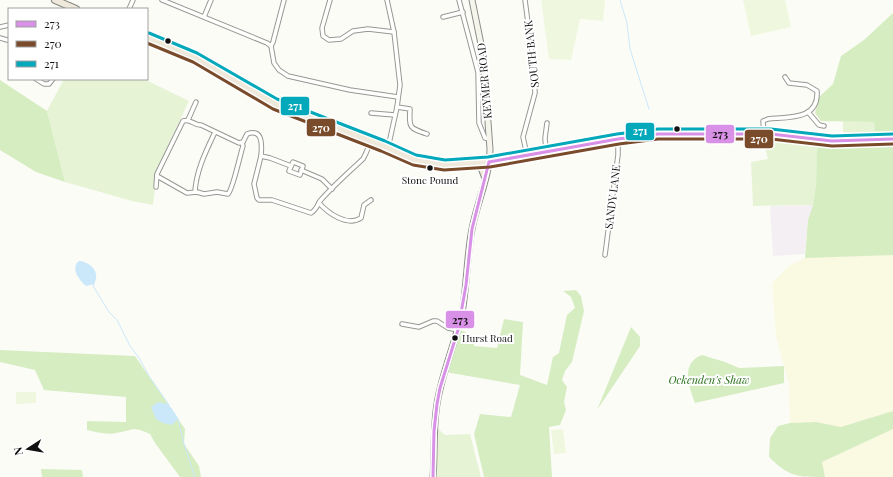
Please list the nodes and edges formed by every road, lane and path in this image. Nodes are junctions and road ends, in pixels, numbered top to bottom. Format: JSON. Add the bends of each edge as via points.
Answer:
{"nodes":[{"id":1,"x":55,"y":0,"type":"edge"},
{"id":2,"x":162,"y":0,"type":"edge"},
{"id":3,"x":211,"y":0,"type":"edge"},
{"id":4,"x":284,"y":0,"type":"edge"},
{"id":5,"x":330,"y":0,"type":"edge"},
{"id":6,"x":387,"y":0,"type":"edge"},
{"id":7,"x":459,"y":0,"type":"edge"},
{"id":8,"x":472,"y":0,"type":"edge"},
{"id":9,"x":525,"y":0,"type":"edge"},
{"id":10,"x":74,"y":8,"type":"edge"},
{"id":11,"x":463,"y":12,"type":"junction"},
{"id":12,"x":204,"y":17,"type":"junction"},
{"id":13,"x":443,"y":17,"type":"dead end"},
{"id":14,"x":394,"y":32,"type":"junction"},
{"id":15,"x":0,"y":38,"type":"edge"},
{"id":16,"x":148,"y":38,"type":"edge"},
{"id":17,"x":6,"y":40,"type":"dead end"},
{"id":18,"x":271,"y":46,"type":"junction"},
{"id":19,"x":785,"y":77,"type":"dead end"},
{"id":20,"x":38,"y":80,"type":"edge"},
{"id":21,"x":52,"y":80,"type":"edge"},
{"id":22,"x":398,"y":97,"type":"junction"},
{"id":23,"x":196,"y":102,"type":"dead end"},
{"id":24,"x":397,"y":107,"type":"junction"},
{"id":25,"x":808,"y":112,"type":"junction"},
{"id":26,"x":371,"y":113,"type":"dead end"},
{"id":27,"x":395,"y":115,"type":"junction"},
{"id":28,"x":188,"y":120,"type":"junction"},
{"id":29,"x":547,"y":123,"type":"dead end"},
{"id":30,"x":824,"y":126,"type":"dead end"},
{"id":31,"x":214,"y":132,"type":"junction"},
{"id":32,"x":427,"y":134,"type":"dead end"},
{"id":33,"x":764,"y":134,"type":"junction"},
{"id":34,"x":489,"y":139,"type":"junction"},
{"id":35,"x":618,"y":139,"type":"junction"},
{"id":36,"x":893,"y":140,"type":"edge"},
{"id":37,"x":371,"y":141,"type":"junction"},
{"id":38,"x":242,"y":143,"type":"junction"},
{"id":39,"x":388,"y":148,"type":"junction"},
{"id":40,"x":546,"y":152,"type":"junction"},
{"id":41,"x":527,"y":155,"type":"junction"},
{"id":42,"x":261,"y":156,"type":"junction"},
{"id":43,"x":489,"y":162,"type":"junction"},
{"id":44,"x":475,"y":163,"type":"junction"},
{"id":45,"x":291,"y":166,"type":"junction"},
{"id":46,"x":301,"y":170,"type":"junction"},
{"id":47,"x":157,"y":176,"type":"junction"},
{"id":48,"x":485,"y":177,"type":"junction"},
{"id":49,"x":156,"y":187,"type":"dead end"},
{"id":50,"x":332,"y":189,"type":"junction"},
{"id":51,"x":195,"y":192,"type":"junction"},
{"id":52,"x":370,"y":200,"type":"dead end"},
{"id":53,"x":319,"y":203,"type":"junction"},
{"id":54,"x":605,"y":255,"type":"dead end"},
{"id":55,"x":402,"y":324,"type":"dead end"},
{"id":56,"x":458,"y":330,"type":"junction"},
{"id":57,"x":433,"y":477,"type":"edge"}],
"edges":[{"from":1,"to":10,"type":"main road"},
{"from":2,"to":12,"type":"street"},
{"from":3,"to":12,"type":"street"},
{"from":4,"to":18,"type":"street"},
{"from":5,"to":14,"type":"street","via":[[322,28],[322,36],[329,40],[341,39],[353,31],[368,29]]},
{"from":6,"to":14,"type":"street"},
{"from":7,"to":11,"type":"street"},
{"from":8,"to":34,"type":"main road","name":"KEYMER ROAD","via":[[483,54]]},
{"from":9,"to":41,"type":"street","name":"SOUTH BANK","via":[[534,69],[534,93],[523,137]]},
{"from":11,"to":13,"type":"street"},
{"from":11,"to":34,"type":"street","via":[[478,72],[479,123],[485,138]]},
{"from":12,"to":18,"type":"street"},
{"from":14,"to":22,"type":"street","via":[[400,85]]},
{"from":15,"to":17,"type":"street"},
{"from":16,"to":37,"type":"main road","via":[[195,57],[275,104]]},
{"from":18,"to":22,"type":"street","via":[[274,63],[288,76],[350,90]]},
{"from":19,"to":25,"type":"street","via":[[789,83],[807,85],[818,91],[817,102]]},
{"from":20,"to":21,"type":"street","via":[[44,84],[49,84]]},
{"from":22,"to":24,"type":"street"},
{"from":23,"to":28,"type":"street"},
{"from":24,"to":27,"type":"street"},
{"from":24,"to":32,"type":"street","via":[[410,109],[411,126],[414,130]]},
{"from":25,"to":30,"type":"street","via":[[819,125]]},
{"from":25,"to":33,"type":"street","via":[[763,121]]},
{"from":26,"to":27,"type":"street"},
{"from":27,"to":39,"type":"street"},
{"from":28,"to":31,"type":"street"},
{"from":28,"to":47,"type":"street","via":[[183,121]]},
{"from":29,"to":40,"type":"street"},
{"from":31,"to":38,"type":"street"},
{"from":31,"to":51,"type":"street","via":[[197,176]]},
{"from":33,"to":35,"type":"main road","via":[[658,134]]},
{"from":33,"to":36,"type":"main road","via":[[832,141]]},
{"from":34,"to":43,"type":"main road","name":"KEYMER ROAD"},
{"from":35,"to":40,"type":"main road"},
{"from":35,"to":54,"type":"street","name":"SANDY LANE"},
{"from":37,"to":39,"type":"main road"},
{"from":37,"to":50,"type":"street","via":[[363,159]]},
{"from":38,"to":42,"type":"street","via":[[247,134],[258,135],[262,144]]},
{"from":38,"to":51,"type":"street","via":[[229,193]]},
{"from":39,"to":44,"type":"main road","via":[[415,160],[445,164]]},
{"from":40,"to":41,"type":"main road"},
{"from":41,"to":43,"type":"main road"},
{"from":42,"to":45,"type":"street"},
{"from":42,"to":53,"type":"street","via":[[254,184],[259,200],[272,200],[307,213],[314,211]]},
{"from":43,"to":44,"type":"main road"},
{"from":43,"to":48,"type":"main road"},
{"from":44,"to":48,"type":"main road","via":[[482,169]]},
{"from":45,"to":46,"type":"street","via":[[293,162],[303,166]]},
{"from":45,"to":46,"type":"street","via":[[290,171],[300,175]]},
{"from":46,"to":50,"type":"street","via":[[322,179]]},
{"from":47,"to":49,"type":"street"},
{"from":47,"to":51,"type":"street","via":[[182,192]]},
{"from":48,"to":56,"type":"main road","via":[[472,229]]},
{"from":50,"to":53,"type":"street"},
{"from":52,"to":53,"type":"street","via":[[364,205],[361,218],[354,221],[333,216]]},
{"from":55,"to":56,"type":"street","via":[[419,327],[437,321],[448,328]]},
{"from":56,"to":57,"type":"main road","via":[[437,404]]}]}
